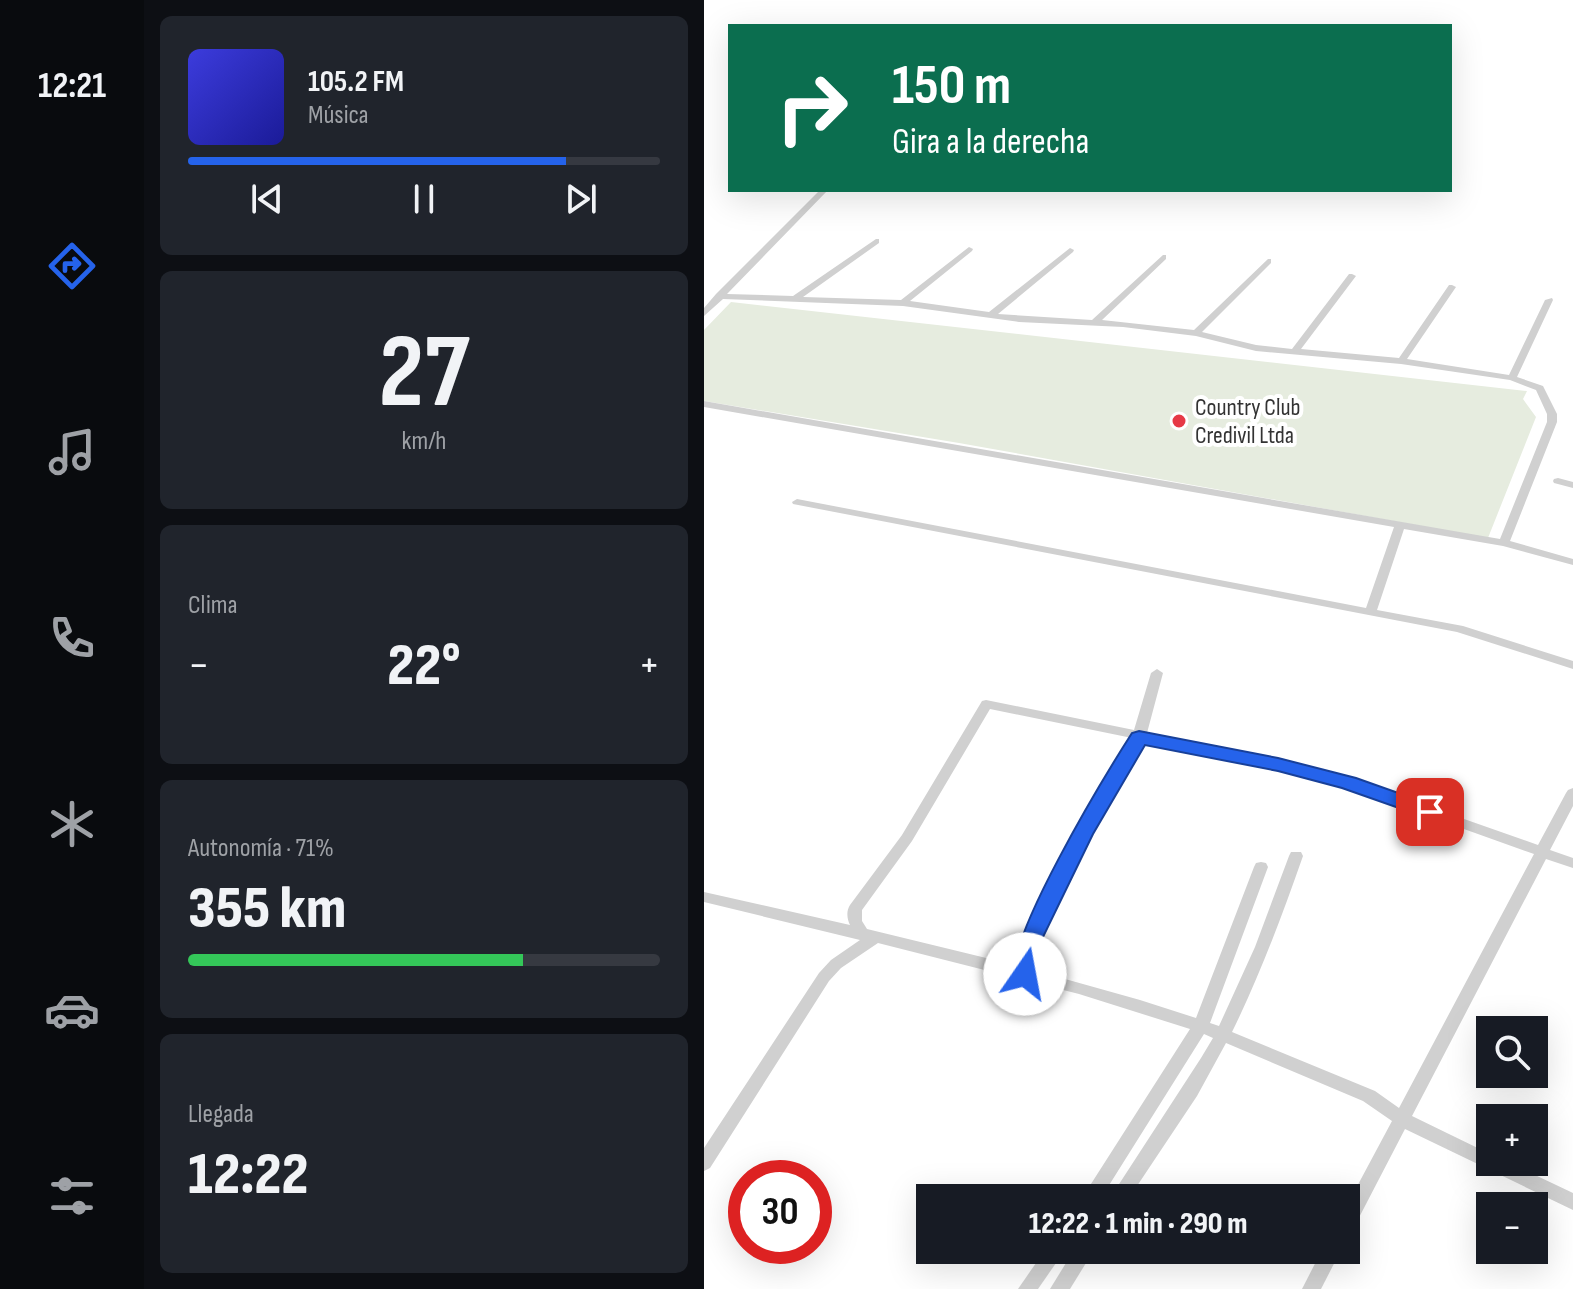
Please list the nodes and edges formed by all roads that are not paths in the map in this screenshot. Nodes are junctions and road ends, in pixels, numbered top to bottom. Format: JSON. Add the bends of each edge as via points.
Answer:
{"nodes":[{"id":1,"x":822,"y":192,"type":"edge"},
{"id":2,"x":876,"y":241,"type":"dead end"},
{"id":3,"x":969,"y":249,"type":"dead end"},
{"id":4,"x":1070,"y":250,"type":"dead end"},
{"id":5,"x":1163,"y":257,"type":"dead end"},
{"id":6,"x":1268,"y":261,"type":"dead end"},
{"id":7,"x":1352,"y":276,"type":"dead end"},
{"id":8,"x":1452,"y":287,"type":"dead end"},
{"id":9,"x":719,"y":296,"type":"junction"},
{"id":10,"x":796,"y":298,"type":"junction"},
{"id":11,"x":1549,"y":300,"type":"dead end"},
{"id":12,"x":903,"y":303,"type":"junction"},
{"id":13,"x":704,"y":313,"type":"edge"},
{"id":14,"x":990,"y":316,"type":"junction"},
{"id":15,"x":1096,"y":321,"type":"junction"},
{"id":16,"x":1196,"y":333,"type":"junction"},
{"id":17,"x":1294,"y":352,"type":"junction"},
{"id":18,"x":1401,"y":361,"type":"junction"},
{"id":19,"x":1512,"y":378,"type":"junction"},
{"id":20,"x":704,"y":404,"type":"edge"},
{"id":21,"x":1558,"y":481,"type":"dead end"},
{"id":22,"x":1573,"y":485,"type":"edge"},
{"id":23,"x":797,"y":502,"type":"dead end"},
{"id":24,"x":1400,"y":526,"type":"junction"},
{"id":25,"x":1504,"y":543,"type":"junction"},
{"id":26,"x":1573,"y":562,"type":"edge"},
{"id":27,"x":1370,"y":612,"type":"junction"},
{"id":28,"x":1573,"y":665,"type":"edge"},
{"id":29,"x":1157,"y":673,"type":"dead end"},
{"id":30,"x":1139,"y":737,"type":"junction"},
{"id":31,"x":1573,"y":793,"type":"edge"},
{"id":32,"x":1540,"y":851,"type":"junction"},
{"id":33,"x":1296,"y":856,"type":"dead end"},
{"id":34,"x":1573,"y":863,"type":"edge"},
{"id":35,"x":1261,"y":867,"type":"dead end"},
{"id":36,"x":704,"y":897,"type":"edge"},
{"id":37,"x":868,"y":937,"type":"junction"},
{"id":38,"x":1025,"y":974,"type":"junction"},
{"id":39,"x":1201,"y":1026,"type":"junction"},
{"id":40,"x":1222,"y":1035,"type":"junction"},
{"id":41,"x":1403,"y":1120,"type":"junction"},
{"id":42,"x":704,"y":1163,"type":"edge"},
{"id":43,"x":1100,"y":1184,"type":"edge"},
{"id":44,"x":1128,"y":1184,"type":"edge"},
{"id":45,"x":1360,"y":1199,"type":"edge"},
{"id":46,"x":1573,"y":1202,"type":"edge"},
{"id":47,"x":1046,"y":1264,"type":"edge"},
{"id":48,"x":1076,"y":1264,"type":"edge"},
{"id":49,"x":1324,"y":1264,"type":"edge"},
{"id":50,"x":1027,"y":1289,"type":"edge"},
{"id":51,"x":1059,"y":1289,"type":"edge"},
{"id":52,"x":1311,"y":1289,"type":"edge"}],
"edges":[{"from":1,"to":9,"type":"street"},
{"from":2,"to":10,"type":"street"},
{"from":3,"to":12,"type":"street"},
{"from":4,"to":14,"type":"street"},
{"from":5,"to":15,"type":"street"},
{"from":6,"to":16,"type":"street"},
{"from":7,"to":17,"type":"street"},
{"from":8,"to":18,"type":"street"},
{"from":9,"to":10,"type":"street"},
{"from":9,"to":13,"type":"street"},
{"from":10,"to":12,"type":"street"},
{"from":11,"to":19,"type":"street"},
{"from":12,"to":14,"type":"street"},
{"from":14,"to":15,"type":"street"},
{"from":15,"to":16,"type":"street"},
{"from":16,"to":17,"type":"street"},
{"from":17,"to":18,"type":"street"},
{"from":18,"to":19,"type":"street"},
{"from":19,"to":25,"type":"street","via":[[1540,388],[1552,414]]},
{"from":20,"to":24,"type":"street"},
{"from":21,"to":22,"type":"street"},
{"from":23,"to":27,"type":"street"},
{"from":24,"to":25,"type":"street"},
{"from":24,"to":27,"type":"street"},
{"from":25,"to":26,"type":"street"},
{"from":27,"to":28,"type":"street","via":[[1459,629]]},
{"from":29,"to":30,"type":"street"},
{"from":30,"to":32,"type":"street","via":[[1348,783]]},
{"from":30,"to":37,"type":"street","via":[[986,704],[907,838],[855,909],[855,921]]},
{"from":30,"to":38,"type":"street","via":[[1082,834],[1030,941]]},
{"from":31,"to":32,"type":"street"},
{"from":32,"to":34,"type":"street"},
{"from":32,"to":41,"type":"street"},
{"from":33,"to":40,"type":"street","via":[[1268,937]]},
{"from":35,"to":39,"type":"street"},
{"from":36,"to":37,"type":"street"},
{"from":37,"to":38,"type":"street"},
{"from":37,"to":42,"type":"street","via":[[824,977]]},
{"from":38,"to":39,"type":"street"},
{"from":39,"to":40,"type":"street"},
{"from":39,"to":43,"type":"street"},
{"from":40,"to":41,"type":"street","via":[[1369,1096]]},
{"from":40,"to":44,"type":"street"},
{"from":41,"to":45,"type":"street"},
{"from":41,"to":46,"type":"street"},
{"from":47,"to":50,"type":"street"},
{"from":48,"to":51,"type":"street"},
{"from":49,"to":52,"type":"street"}]}
